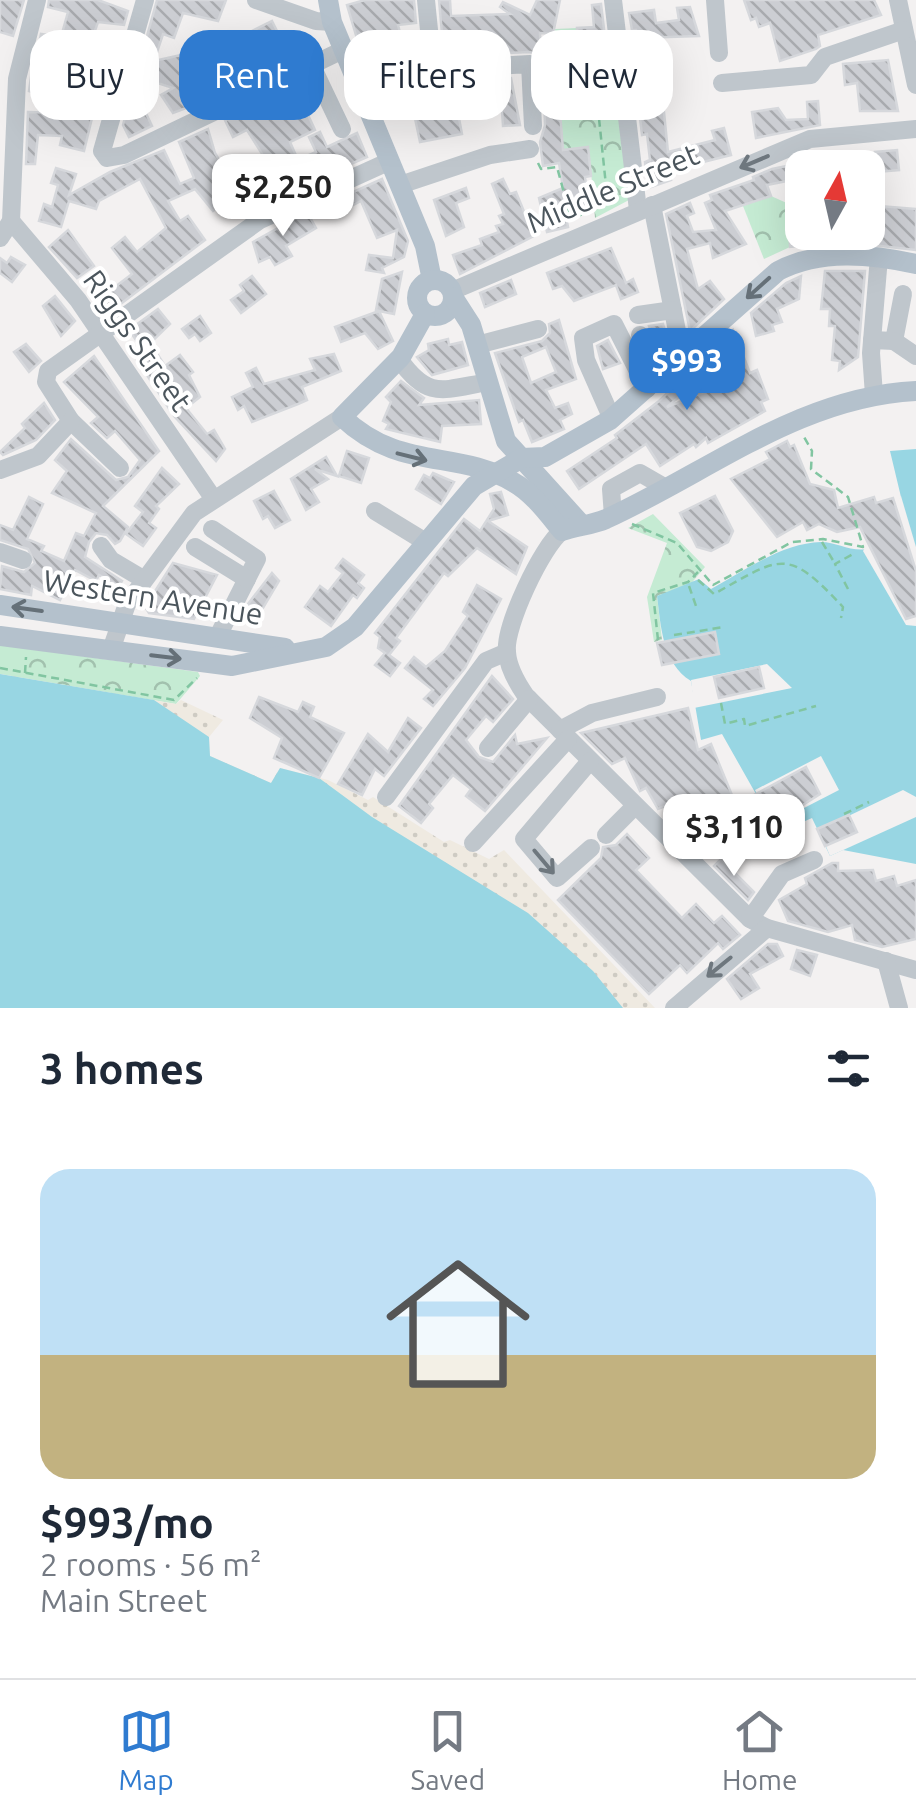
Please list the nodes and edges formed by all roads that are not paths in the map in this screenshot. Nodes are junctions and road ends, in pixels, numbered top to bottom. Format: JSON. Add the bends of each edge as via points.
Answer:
{"nodes":[{"id":1,"x":38,"y":0,"type":"edge"},
{"id":2,"x":145,"y":0,"type":"edge"},
{"id":3,"x":256,"y":0,"type":"edge"},
{"id":4,"x":328,"y":0,"type":"edge"},
{"id":5,"x":426,"y":0,"type":"edge"},
{"id":6,"x":613,"y":0,"type":"edge"},
{"id":7,"x":715,"y":0,"type":"edge"},
{"id":8,"x":898,"y":0,"type":"edge"},
{"id":9,"x":332,"y":22,"type":"junction"},
{"id":10,"x":429,"y":30,"type":"edge"},
{"id":11,"x":908,"y":33,"type":"edge"},
{"id":12,"x":343,"y":50,"type":"joint"},
{"id":13,"x":719,"y":53,"type":"dead end"},
{"id":14,"x":324,"y":60,"type":"edge"},
{"id":15,"x":511,"y":65,"type":"edge"},
{"id":16,"x":722,"y":83,"type":"dead end"},
{"id":17,"x":916,"y":85,"type":"edge"},
{"id":18,"x":324,"y":91,"type":"edge"},
{"id":19,"x":199,"y":120,"type":"edge"},
{"id":20,"x":373,"y":120,"type":"edge"},
{"id":21,"x":533,"y":126,"type":"dead end"},
{"id":22,"x":342,"y":128,"type":"dead end"},
{"id":23,"x":916,"y":129,"type":"edge"},
{"id":24,"x":530,"y":149,"type":"dead end"},
{"id":25,"x":390,"y":161,"type":"junction"},
{"id":26,"x":400,"y":184,"type":"junction"},
{"id":27,"x":644,"y":208,"type":"junction"},
{"id":28,"x":11,"y":220,"type":"junction"},
{"id":29,"x":0,"y":238,"type":"edge"},
{"id":30,"x":879,"y":257,"type":"junction"},
{"id":31,"x":916,"y":264,"type":"edge"},
{"id":32,"x":432,"y":280,"type":"junction"},
{"id":33,"x":453,"y":294,"type":"junction"},
{"id":34,"x":903,"y":294,"type":"dead end"},
{"id":35,"x":673,"y":310,"type":"junction"},
{"id":36,"x":425,"y":314,"type":"junction"},
{"id":37,"x":638,"y":315,"type":"dead end"},
{"id":38,"x":538,"y":328,"type":"dead end"},
{"id":39,"x":102,"y":333,"type":"junction"},
{"id":40,"x":640,"y":334,"type":"dead end"},
{"id":41,"x":872,"y":340,"type":"junction"},
{"id":42,"x":894,"y":341,"type":"junction"},
{"id":43,"x":477,"y":345,"type":"junction"},
{"id":44,"x":686,"y":354,"type":"junction"},
{"id":45,"x":916,"y":356,"type":"edge"},
{"id":46,"x":398,"y":359,"type":"junction"},
{"id":47,"x":488,"y":382,"type":"junction"},
{"id":48,"x":652,"y":385,"type":"junction"},
{"id":49,"x":916,"y":391,"type":"edge"},
{"id":50,"x":874,"y":394,"type":"junction"},
{"id":51,"x":342,"y":418,"type":"junction"},
{"id":52,"x":612,"y":419,"type":"junction"},
{"id":53,"x":70,"y":421,"type":"junction"},
{"id":54,"x":522,"y":458,"type":"junction"},
{"id":55,"x":120,"y":468,"type":"dead end"},
{"id":56,"x":543,"y":468,"type":"junction"},
{"id":57,"x":0,"y":470,"type":"edge"},
{"id":58,"x":492,"y":474,"type":"junction"},
{"id":59,"x":213,"y":498,"type":"junction"},
{"id":60,"x":535,"y":500,"type":"junction"},
{"id":61,"x":375,"y":511,"type":"dead end"},
{"id":62,"x":572,"y":528,"type":"junction"},
{"id":63,"x":212,"y":530,"type":"dead end"},
{"id":64,"x":424,"y":542,"type":"junction"},
{"id":65,"x":101,"y":546,"type":"dead end"},
{"id":66,"x":195,"y":547,"type":"dead end"},
{"id":67,"x":0,"y":552,"type":"edge"},
{"id":68,"x":22,"y":560,"type":"dead end"},
{"id":69,"x":248,"y":578,"type":"junction"},
{"id":70,"x":143,"y":580,"type":"junction"},
{"id":71,"x":0,"y":606,"type":"edge"},
{"id":72,"x":119,"y":623,"type":"junction"},
{"id":73,"x":0,"y":636,"type":"edge"},
{"id":74,"x":217,"y":638,"type":"junction"},
{"id":75,"x":111,"y":650,"type":"junction"},
{"id":76,"x":297,"y":650,"type":"junction"},
{"id":77,"x":506,"y":652,"type":"junction"},
{"id":78,"x":658,"y":697,"type":"dead end"},
{"id":79,"x":529,"y":699,"type":"junction"},
{"id":80,"x":564,"y":734,"type":"junction"},
{"id":81,"x":488,"y":748,"type":"dead end"},
{"id":82,"x":590,"y":761,"type":"junction"},
{"id":83,"x":386,"y":797,"type":"dead end"},
{"id":84,"x":635,"y":806,"type":"junction"},
{"id":85,"x":606,"y":835,"type":"dead end"},
{"id":86,"x":473,"y":843,"type":"dead end"},
{"id":87,"x":591,"y":848,"type":"dead end"},
{"id":88,"x":814,"y":860,"type":"dead end"},
{"id":89,"x":750,"y":919,"type":"junction"},
{"id":90,"x":767,"y":928,"type":"junction"},
{"id":91,"x":886,"y":961,"type":"junction"},
{"id":92,"x":916,"y":970,"type":"edge"},
{"id":93,"x":674,"y":1008,"type":"edge"},
{"id":94,"x":899,"y":1008,"type":"edge"}],
"edges":[{"from":1,"to":28,"type":"street","via":[[17,79]]},
{"from":2,"to":19,"type":"street","via":[[102,152],[124,156]]},
{"from":3,"to":9,"type":"street"},
{"from":4,"to":9,"type":"main road"},
{"from":5,"to":10,"type":"street"},
{"from":6,"to":27,"type":"street"},
{"from":7,"to":13,"type":"street"},
{"from":8,"to":11,"type":"street"},
{"from":9,"to":12,"type":"main road"},
{"from":11,"to":16,"type":"street","via":[[826,57],[811,75]]},
{"from":11,"to":17,"type":"street"},
{"from":12,"to":14,"type":"street"},
{"from":15,"to":21,"type":"street","via":[[530,64]]},
{"from":18,"to":22,"type":"street"},
{"from":20,"to":25,"type":"main road"},
{"from":23,"to":27,"type":"street","name":"Middle Street","one_way":true,"via":[[810,139]]},
{"from":24,"to":26,"type":"street","via":[[490,154]]},
{"from":25,"to":26,"type":"main road"},
{"from":25,"to":39,"type":"street","via":[[260,220]]},
{"from":26,"to":32,"type":"main road"},
{"from":27,"to":33,"type":"street","name":"Middle Street"},
{"from":27,"to":35,"type":"street"},
{"from":28,"to":29,"type":"street"},
{"from":28,"to":39,"type":"street","name":"Riggs Street"},
{"from":30,"to":31,"type":"main road"},
{"from":30,"to":41,"type":"street"},
{"from":30,"to":44,"type":"main road","one_way":true,"via":[[827,257],[786,267]]},
{"from":32,"to":33,"type":"main road"},
{"from":32,"to":36,"type":"main road","via":[[417,295]]},
{"from":33,"to":36,"type":"main road","via":[[442,316]]},
{"from":33,"to":43,"type":"main road"},
{"from":34,"to":42,"type":"street"},
{"from":35,"to":37,"type":"street"},
{"from":35,"to":44,"type":"street"},
{"from":36,"to":46,"type":"main road"},
{"from":38,"to":43,"type":"street"},
{"from":39,"to":53,"type":"street","via":[[46,374]]},
{"from":39,"to":59,"type":"street","name":"Riggs Street"},
{"from":40,"to":48,"type":"street"},
{"from":41,"to":42,"type":"street"},
{"from":41,"to":50,"type":"street"},
{"from":42,"to":45,"type":"street"},
{"from":43,"to":47,"type":"main road"},
{"from":44,"to":48,"type":"main road"},
{"from":46,"to":47,"type":"street","via":[[427,389]]},
{"from":46,"to":51,"type":"main road"},
{"from":47,"to":54,"type":"main road","via":[[506,440]]},
{"from":48,"to":52,"type":"main road"},
{"from":48,"to":52,"type":"street","via":[[614,324],[583,338]]},
{"from":49,"to":50,"type":"main road"},
{"from":50,"to":62,"type":"main road","via":[[795,419],[666,488],[622,520]]},
{"from":51,"to":58,"type":"main road","one_way":true,"via":[[398,454]]},
{"from":51,"to":59,"type":"street"},
{"from":52,"to":56,"type":"main road"},
{"from":53,"to":55,"type":"street"},
{"from":53,"to":57,"type":"street","via":[[38,456]]},
{"from":54,"to":56,"type":"main road"},
{"from":54,"to":58,"type":"main road","name":"Western Avenue"},
{"from":56,"to":60,"type":"main road"},
{"from":56,"to":62,"type":"main road"},
{"from":58,"to":60,"type":"main road"},
{"from":58,"to":64,"type":"main road","name":"Western Avenue"},
{"from":59,"to":70,"type":"street","via":[[181,526]]},
{"from":60,"to":62,"type":"main road"},
{"from":61,"to":64,"type":"street"},
{"from":62,"to":77,"type":"street","via":[[540,562]]},
{"from":63,"to":69,"type":"street","via":[[258,559]]},
{"from":64,"to":76,"type":"main road","name":"Western Avenue","via":[[346,636],[326,647]]},
{"from":65,"to":70,"type":"street"},
{"from":66,"to":69,"type":"street"},
{"from":67,"to":68,"type":"street"},
{"from":69,"to":74,"type":"street"},
{"from":70,"to":72,"type":"street"},
{"from":72,"to":71,"type":"main road","name":"Western Avenue","one_way":true},
{"from":72,"to":74,"type":"main road","name":"Western Avenue"},
{"from":72,"to":75,"type":"street"},
{"from":73,"to":75,"type":"main road","name":"Western Avenue"},
{"from":74,"to":76,"type":"main road","name":"Western Avenue"},
{"from":75,"to":76,"type":"main road","name":"Western Avenue","one_way":true,"via":[[232,666]]},
{"from":77,"to":79,"type":"street"},
{"from":77,"to":83,"type":"street","via":[[478,670]]},
{"from":78,"to":80,"type":"street","via":[[592,713]]},
{"from":79,"to":80,"type":"street"},
{"from":79,"to":81,"type":"street"},
{"from":80,"to":82,"type":"street"},
{"from":80,"to":86,"type":"street"},
{"from":82,"to":84,"type":"street"},
{"from":82,"to":87,"type":"street","one_way":true,"via":[[524,839],[557,878]]},
{"from":84,"to":85,"type":"street"},
{"from":84,"to":89,"type":"street"},
{"from":88,"to":89,"type":"street","via":[[782,874]]},
{"from":89,"to":90,"type":"street"},
{"from":90,"to":91,"type":"street"},
{"from":90,"to":93,"type":"street","one_way":true},
{"from":91,"to":92,"type":"street"},
{"from":91,"to":94,"type":"street"}]}
